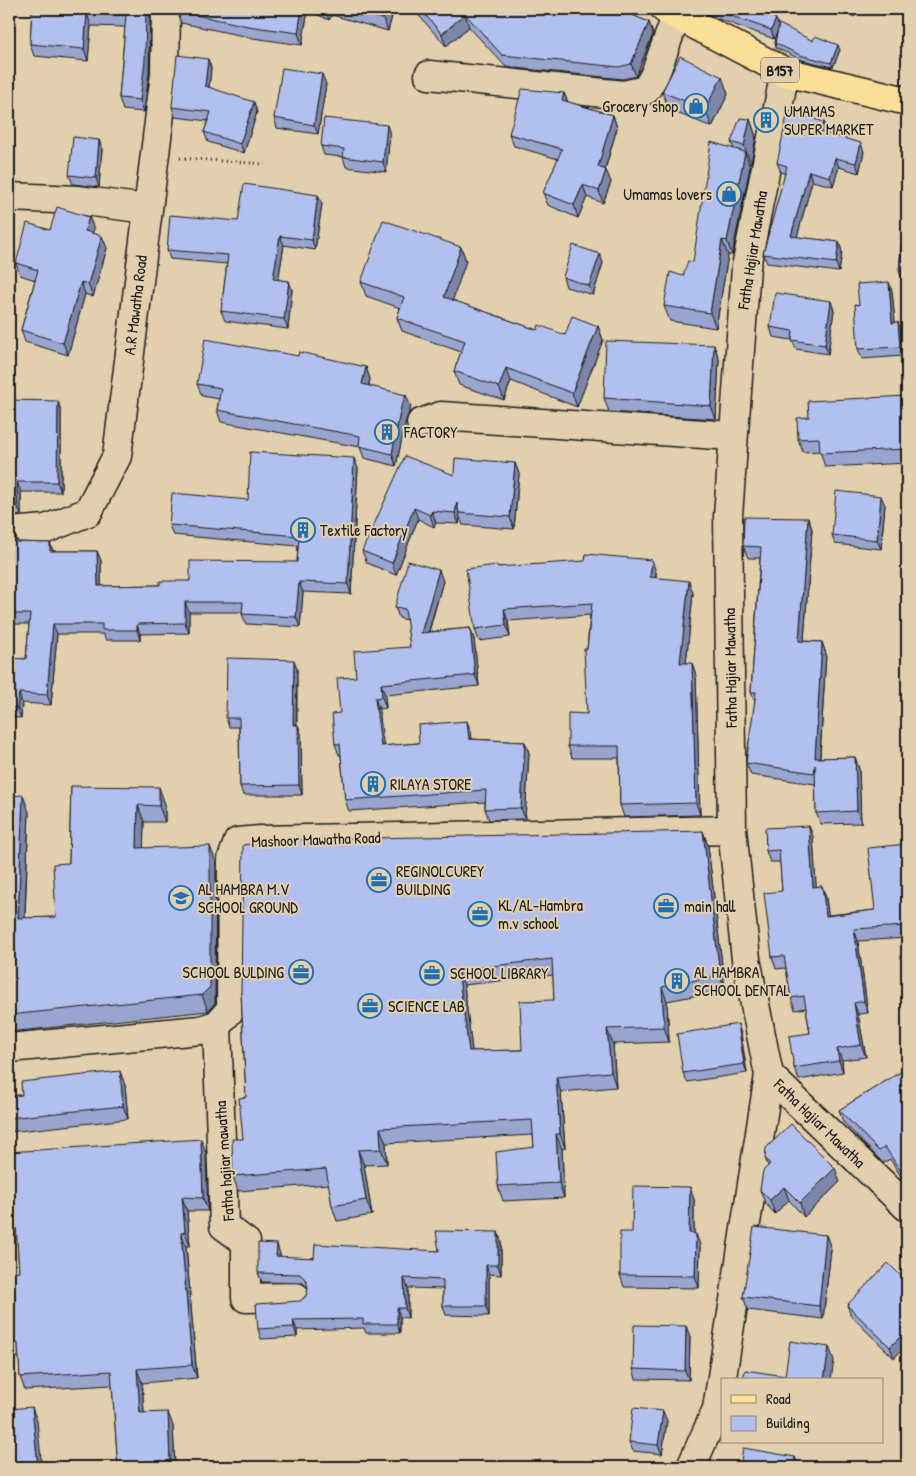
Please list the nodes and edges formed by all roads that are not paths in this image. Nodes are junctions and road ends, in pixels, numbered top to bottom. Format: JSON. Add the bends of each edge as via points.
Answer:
{"nodes":[{"id":1,"x":166,"y":9,"type":"edge"},
{"id":2,"x":674,"y":11,"type":"edge"},
{"id":3,"x":784,"y":72,"type":"junction"},
{"id":4,"x":429,"y":75,"type":"dead end"},
{"id":5,"x":907,"y":101,"type":"edge"},
{"id":6,"x":9,"y":197,"type":"edge"},
{"id":7,"x":148,"y":209,"type":"junction"},
{"id":8,"x":421,"y":423,"type":"dead end"},
{"id":9,"x":732,"y":436,"type":"junction"},
{"id":10,"x":9,"y":532,"type":"edge"},
{"id":11,"x":732,"y":830,"type":"junction"},
{"id":12,"x":217,"y":1025,"type":"junction"},
{"id":13,"x":9,"y":1048,"type":"edge"},
{"id":14,"x":769,"y":1075,"type":"junction"},
{"id":15,"x":907,"y":1207,"type":"edge"},
{"id":16,"x":296,"y":1297,"type":"dead end"},
{"id":17,"x":722,"y":1378,"type":"edge"},
{"id":18,"x":721,"y":1383,"type":"edge"},
{"id":19,"x":691,"y":1467,"type":"edge"}],
"edges":[{"from":1,"to":7,"type":"street","name":"A.R Mawatha Road","via":[[165,74]]},
{"from":2,"to":3,"type":"main road","number":"B157"},
{"from":2,"to":4,"type":"street","via":[[656,74],[646,90],[624,95]]},
{"from":3,"to":5,"type":"main road","number":"B157"},
{"from":3,"to":9,"type":"street","name":"Fatha Hajiar Mawatha","via":[[746,267]]},
{"from":6,"to":7,"type":"street","via":[[77,200]]},
{"from":7,"to":10,"type":"street","name":"A.R Mawatha Road","via":[[116,456],[88,512],[46,530]]},
{"from":8,"to":9,"type":"street","via":[[441,416]]},
{"from":9,"to":11,"type":"street","name":"Fatha Hajiar Mawatha","via":[[728,516]]},
{"from":11,"to":12,"type":"street","name":"Mashoor Mawatha Road","via":[[238,842],[232,859],[231,1009]]},
{"from":11,"to":14,"type":"street","name":"Fatha Hajiar Mawatha","via":[[746,959]]},
{"from":12,"to":13,"type":"street","via":[[200,1030]]},
{"from":12,"to":16,"type":"street","name":"Fatha hajiar mawatha","via":[[224,1226],[246,1242],[246,1298]]},
{"from":14,"to":15,"type":"street","name":"Fatha Hajiar Mawatha"},
{"from":14,"to":17,"type":"street"},
{"from":18,"to":19,"type":"street","via":[[717,1409]]}]}
